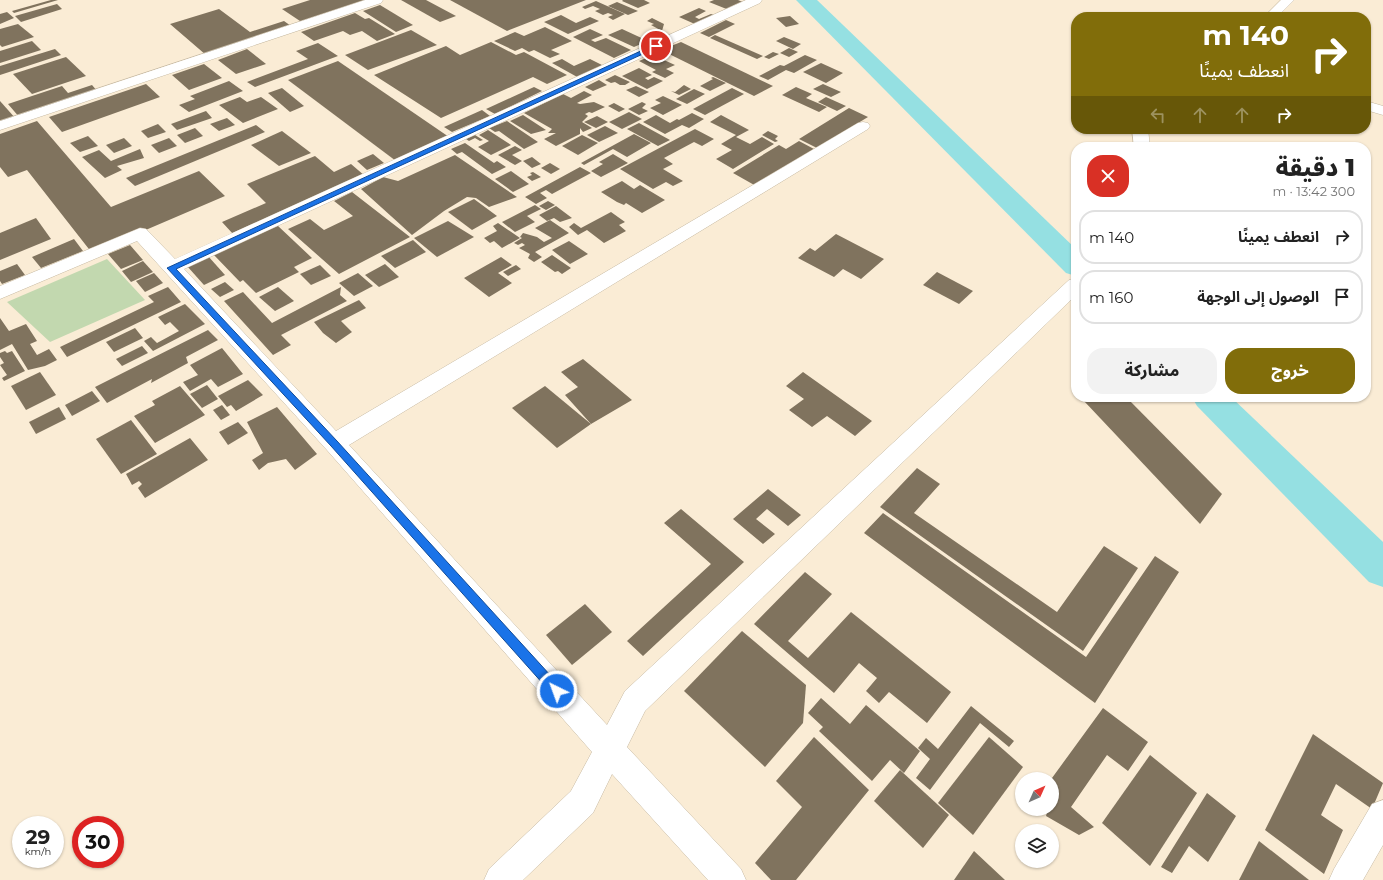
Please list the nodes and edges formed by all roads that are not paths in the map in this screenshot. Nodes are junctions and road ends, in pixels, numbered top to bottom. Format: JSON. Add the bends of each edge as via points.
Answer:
{"nodes":[{"id":1,"x":377,"y":0,"type":"edge"},
{"id":2,"x":756,"y":0,"type":"edge"},
{"id":3,"x":1288,"y":0,"type":"edge"},
{"id":4,"x":1275,"y":12,"type":"edge"},
{"id":5,"x":1371,"y":107,"type":"edge"},
{"id":6,"x":1383,"y":111,"type":"edge"},
{"id":7,"x":0,"y":126,"type":"edge"},
{"id":8,"x":863,"y":126,"type":"dead end"},
{"id":9,"x":171,"y":268,"type":"junction"},
{"id":10,"x":1071,"y":289,"type":"edge"},
{"id":11,"x":0,"y":293,"type":"edge"},
{"id":12,"x":334,"y":443,"type":"junction"},
{"id":13,"x":610,"y":750,"type":"junction"},
{"id":14,"x":1383,"y":815,"type":"edge"},
{"id":15,"x":500,"y":880,"type":"edge"},
{"id":16,"x":730,"y":880,"type":"edge"},
{"id":17,"x":1345,"y":880,"type":"edge"}],
"edges":[{"from":1,"to":7,"type":"street"},
{"from":2,"to":9,"type":"street"},
{"from":3,"to":4,"type":"street"},
{"from":5,"to":6,"type":"street"},
{"from":8,"to":12,"type":"street"},
{"from":9,"to":11,"type":"street","via":[[140,233]]},
{"from":9,"to":12,"type":"street"},
{"from":10,"to":13,"type":"street","via":[[636,701]]},
{"from":12,"to":13,"type":"street"},
{"from":13,"to":15,"type":"street","via":[[582,802]]},
{"from":13,"to":16,"type":"street"},
{"from":14,"to":17,"type":"street"}]}
